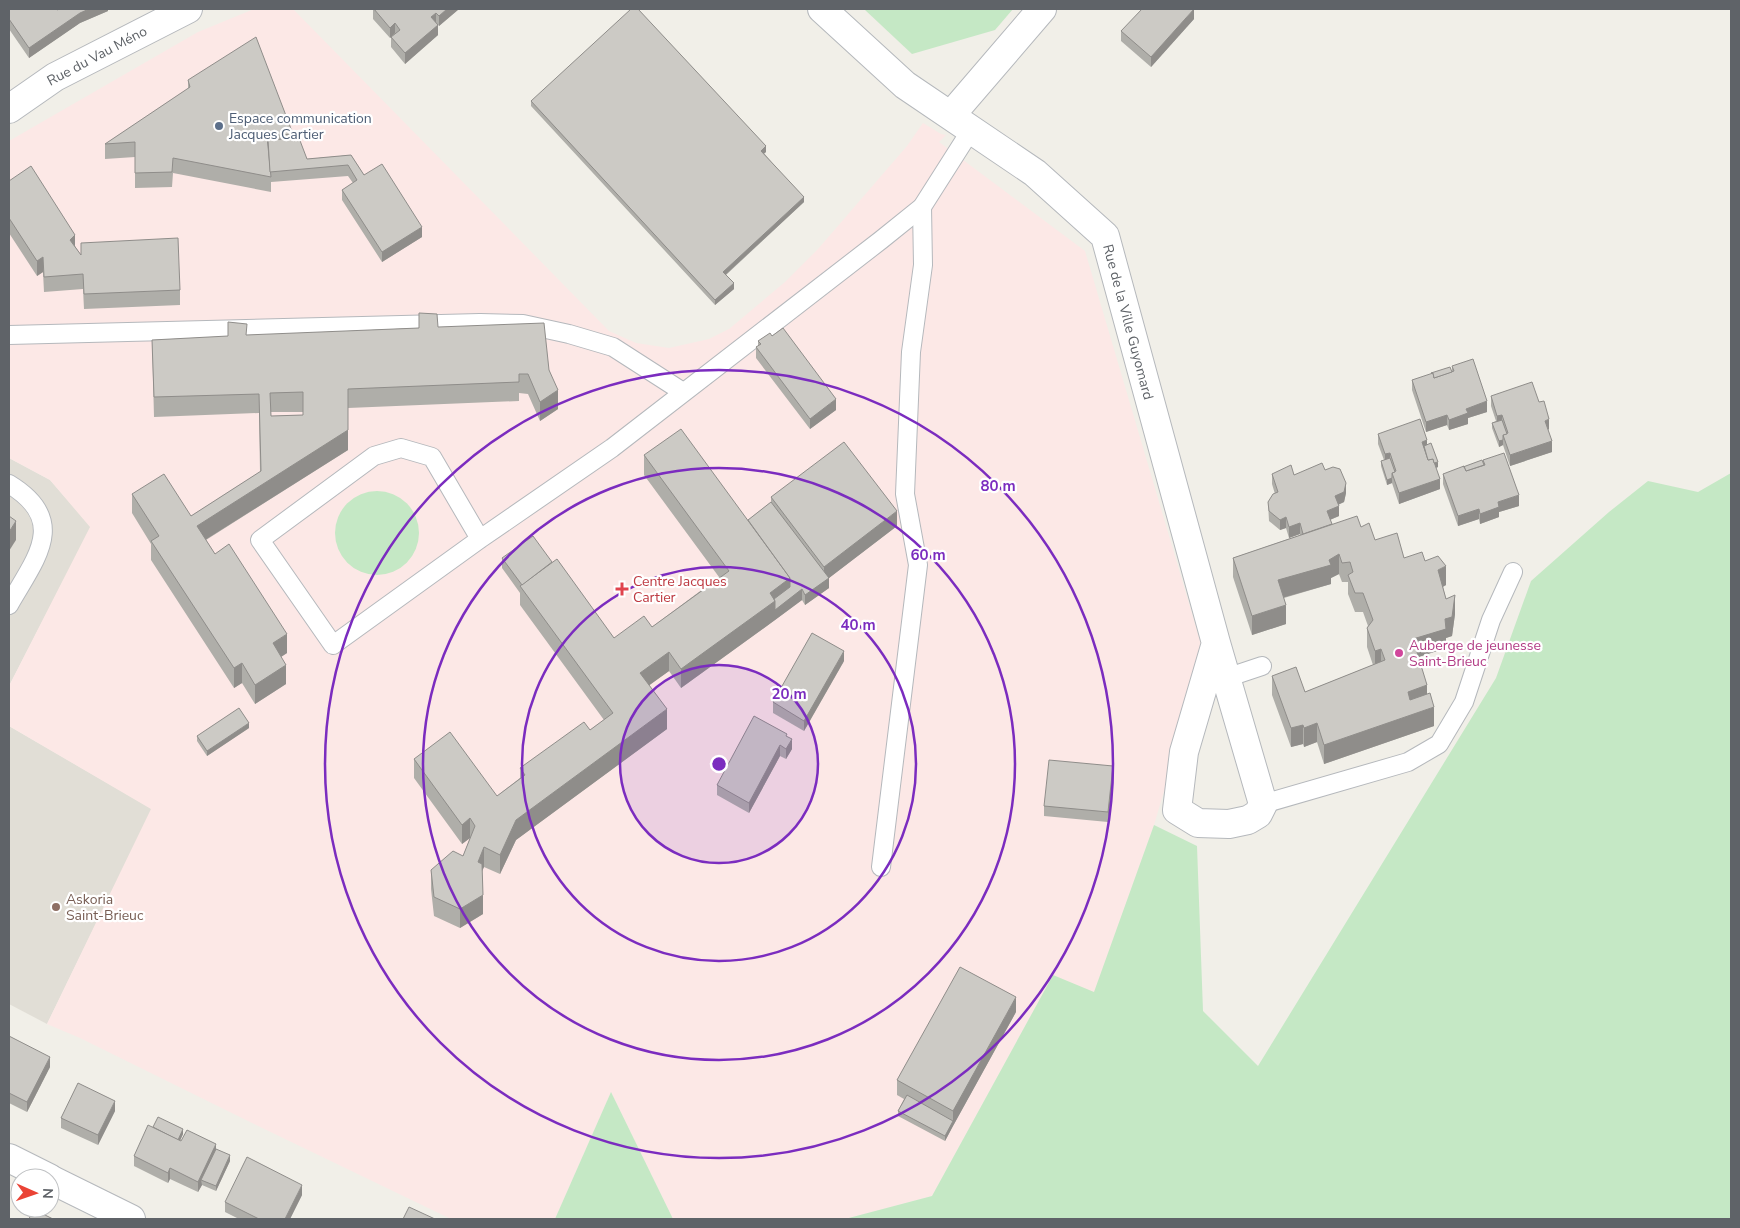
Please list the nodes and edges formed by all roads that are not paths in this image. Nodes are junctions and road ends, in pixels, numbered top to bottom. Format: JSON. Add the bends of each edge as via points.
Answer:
{"nodes":[{"id":1,"x":188,"y":9,"type":"edge"},
{"id":2,"x":822,"y":9,"type":"edge"},
{"id":3,"x":1042,"y":9,"type":"edge"},
{"id":4,"x":9,"y":110,"type":"edge"},
{"id":5,"x":961,"y":123,"type":"junction"},
{"id":6,"x":922,"y":207,"type":"junction"},
{"id":7,"x":9,"y":335,"type":"edge"},
{"id":8,"x":683,"y":392,"type":"junction"},
{"id":9,"x":9,"y":484,"type":"edge"},
{"id":10,"x":480,"y":538,"type":"junction"},
{"id":11,"x":1513,"y":572,"type":"dead end"},
{"id":12,"x":9,"y":605,"type":"edge"},
{"id":13,"x":1216,"y":643,"type":"junction"},
{"id":14,"x":1262,"y":666,"type":"dead end"},
{"id":15,"x":1226,"y":678,"type":"junction"},
{"id":16,"x":1263,"y":804,"type":"junction"},
{"id":17,"x":881,"y":867,"type":"dead end"},
{"id":18,"x":9,"y":1158,"type":"edge"},
{"id":19,"x":29,"y":1168,"type":"edge"},
{"id":20,"x":60,"y":1184,"type":"edge"},
{"id":21,"x":131,"y":1219,"type":"edge"}],
"edges":[{"from":1,"to":4,"type":"street","name":"Rue du Vau Méno","via":[[55,77]]},
{"from":2,"to":5,"type":"street","name":"Rue de la Ville Guyomard","via":[[905,85]]},
{"from":3,"to":5,"type":"street"},
{"from":5,"to":6,"type":"lane"},
{"from":5,"to":13,"type":"street","name":"Rue de la Ville Guyomard","via":[[1034,173],[1105,236]]},
{"from":6,"to":8,"type":"lane"},
{"from":6,"to":17,"type":"lane","via":[[923,265],[911,352],[905,494],[918,565]]},
{"from":7,"to":8,"type":"lane","via":[[523,324],[613,348]]},
{"from":8,"to":10,"type":"lane","via":[[612,448]]},
{"from":9,"to":12,"type":"lane","via":[[35,505],[42,521],[44,538],[40,552]]},
{"from":10,"to":10,"type":"lane","via":[[333,644],[260,540],[374,456],[401,448],[432,457]]},
{"from":11,"to":16,"type":"lane","via":[[1491,620],[1464,702],[1439,744],[1408,762]]},
{"from":13,"to":15,"type":"street","name":"Rue de la Ville Guyomard"},
{"from":13,"to":16,"type":"street","via":[[1184,752],[1177,810],[1198,823],[1229,824],[1248,820],[1258,814]]},
{"from":14,"to":15,"type":"lane"},
{"from":15,"to":16,"type":"street","name":"Rue de la Ville Guyomard"},
{"from":18,"to":19,"type":"street"},
{"from":20,"to":21,"type":"street"}]}
